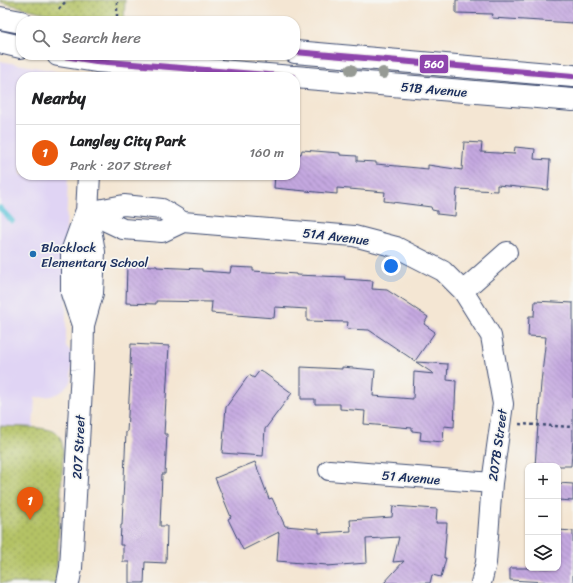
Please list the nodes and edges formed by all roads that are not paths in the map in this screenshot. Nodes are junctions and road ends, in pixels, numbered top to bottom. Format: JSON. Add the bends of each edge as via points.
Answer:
{"nodes":[{"id":1,"x":0,"y":18,"type":"edge"},
{"id":2,"x":16,"y":21,"type":"edge"},
{"id":3,"x":0,"y":42,"type":"edge"},
{"id":4,"x":16,"y":45,"type":"edge"},
{"id":5,"x":300,"y":52,"type":"edge"},
{"id":6,"x":79,"y":60,"type":"edge"},
{"id":7,"x":96,"y":64,"type":"edge"},
{"id":8,"x":218,"y":72,"type":"edge"},
{"id":9,"x":573,"y":76,"type":"edge"},
{"id":10,"x":300,"y":77,"type":"edge"},
{"id":11,"x":573,"y":100,"type":"edge"},
{"id":12,"x":89,"y":180,"type":"edge"},
{"id":13,"x":87,"y":212,"type":"junction"},
{"id":14,"x":508,"y":252,"type":"dead end"},
{"id":15,"x":463,"y":291,"type":"junction"},
{"id":16,"x":329,"y":470,"type":"dead end"},
{"id":17,"x":492,"y":484,"type":"junction"},
{"id":18,"x":71,"y":578,"type":"edge"},
{"id":19,"x":481,"y":583,"type":"edge"}],
"edges":[{"from":1,"to":2,"type":"street"},
{"from":3,"to":4,"type":"street"},
{"from":5,"to":9,"type":"street","name":"51B Avenue"},
{"from":6,"to":7,"type":"street","name":"51B Avenue"},
{"from":7,"to":8,"type":"street","name":"51B Avenue"},
{"from":10,"to":11,"type":"street","name":"51B Avenue"},
{"from":12,"to":13,"type":"street","name":"207 Street"},
{"from":13,"to":15,"type":"street","name":"51A Avenue","via":[[124,205],[162,209],[183,222],[354,236],[396,246],[443,271]]},
{"from":13,"to":18,"type":"street","name":"207 Street","via":[[94,252],[92,293],[83,326]]},
{"from":14,"to":15,"type":"street"},
{"from":15,"to":17,"type":"street","name":"207B Street","via":[[491,336],[503,404]]},
{"from":16,"to":17,"type":"street","name":"51 Avenue"},
{"from":17,"to":19,"type":"street","name":"207B Street","via":[[486,563]]}]}
